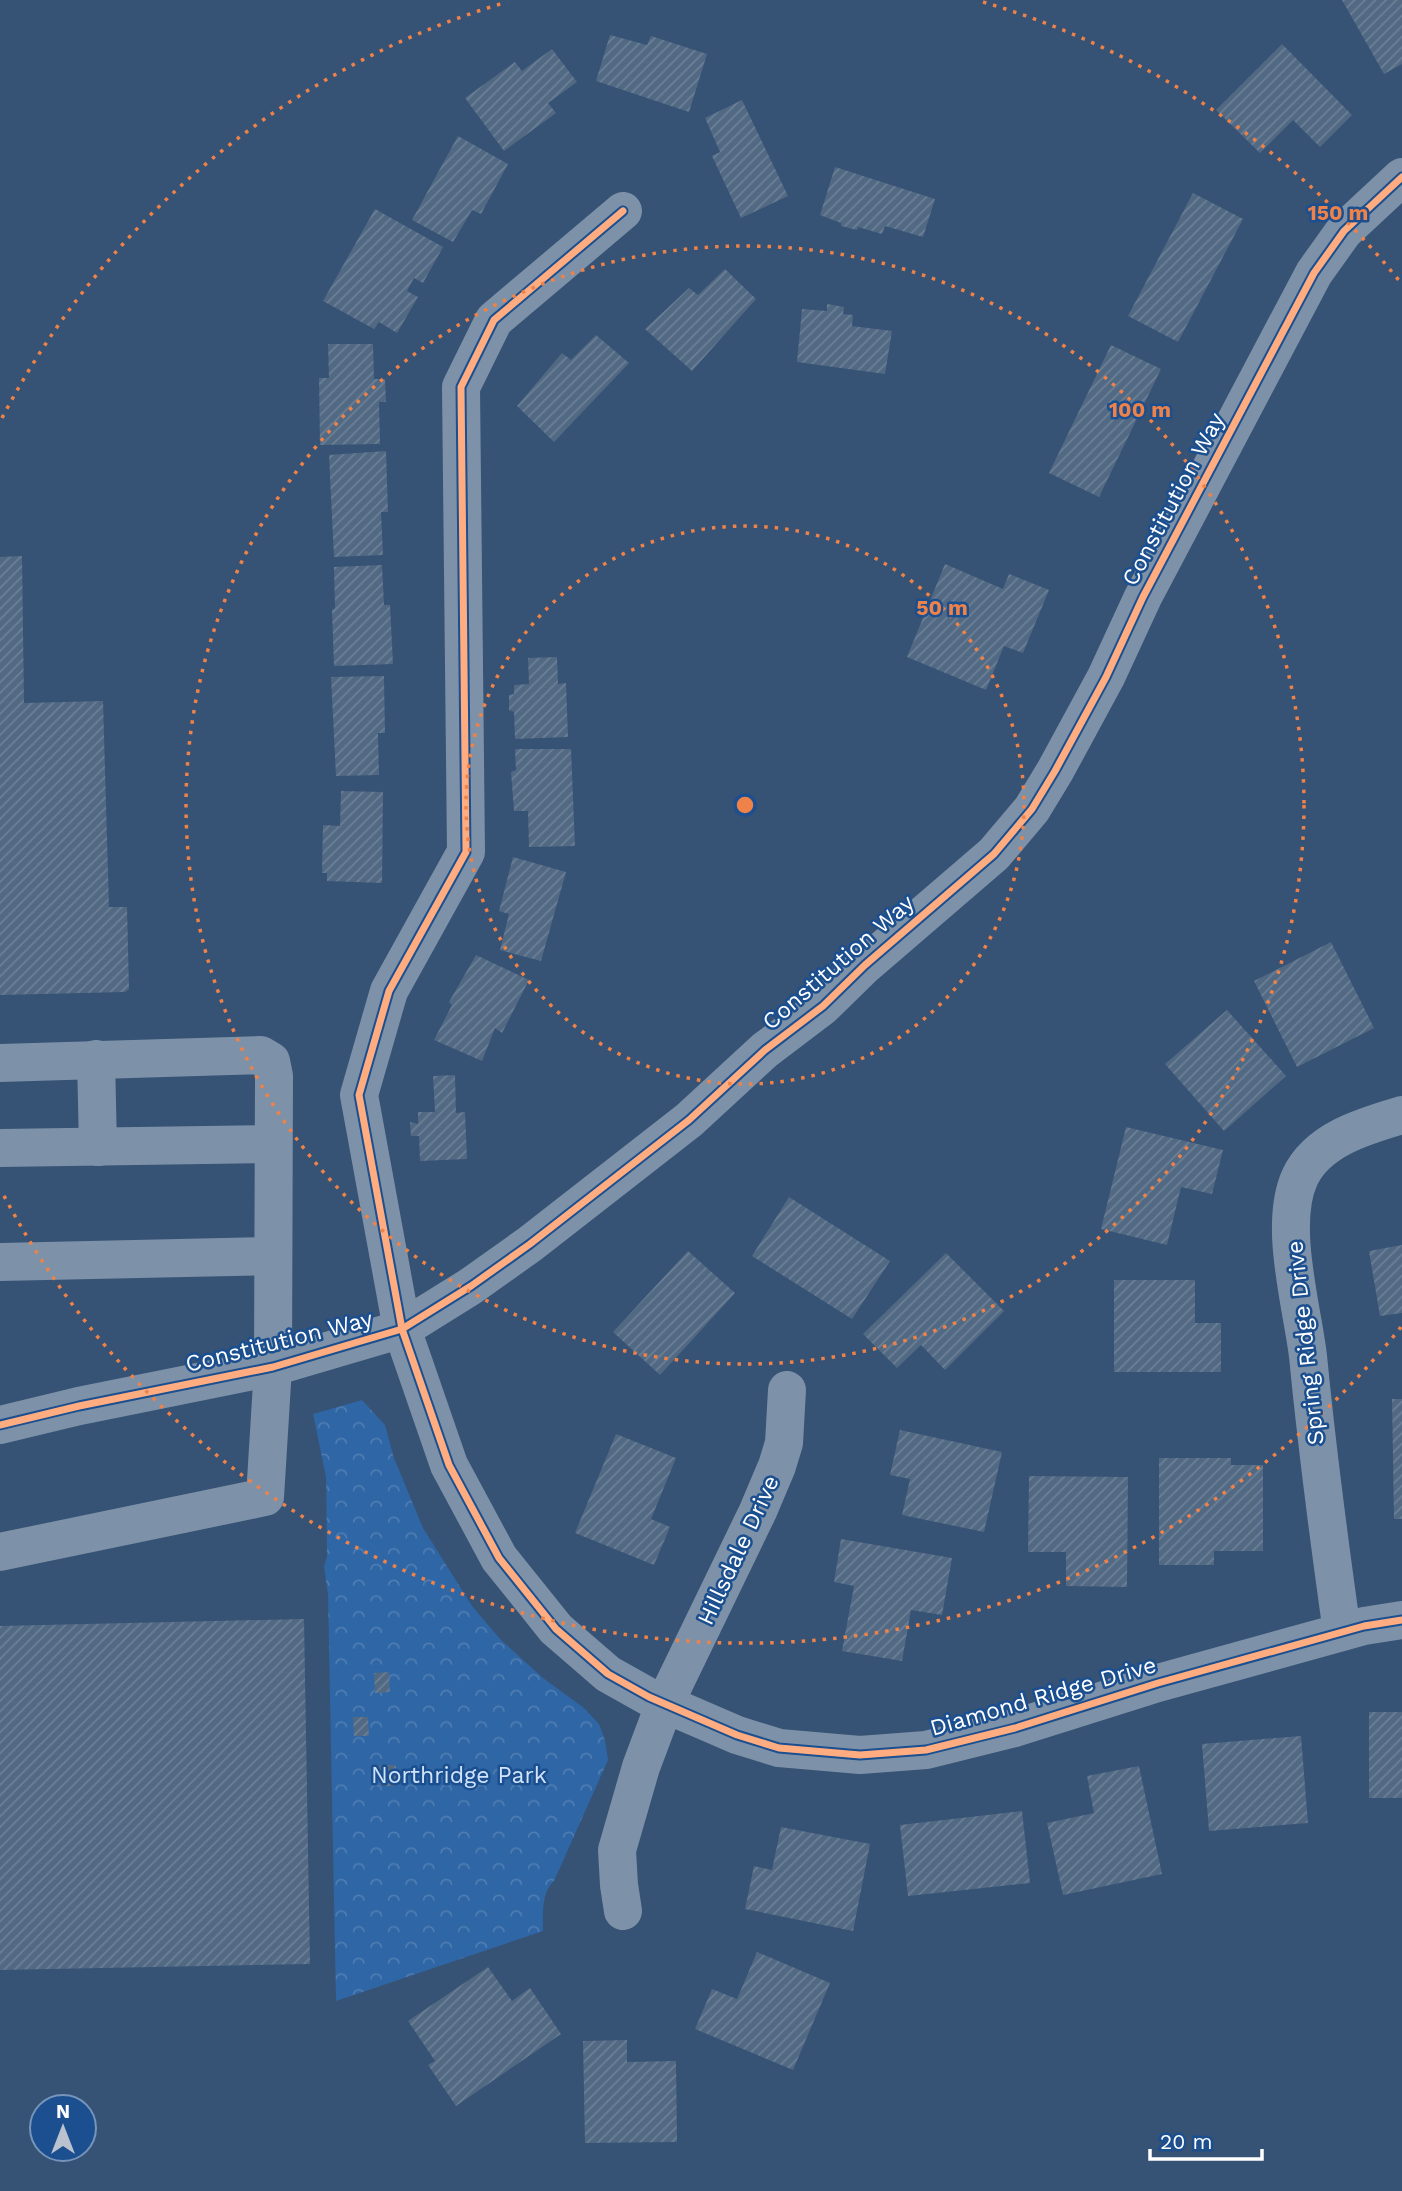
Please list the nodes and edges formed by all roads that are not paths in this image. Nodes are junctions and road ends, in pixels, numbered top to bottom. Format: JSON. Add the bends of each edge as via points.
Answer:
{"nodes":[{"id":1,"x":1402,"y":177,"type":"edge"},
{"id":2,"x":623,"y":211,"type":"dead end"},
{"id":3,"x":96,"y":1059,"type":"junction"},
{"id":4,"x":0,"y":1063,"type":"edge"},
{"id":5,"x":1402,"y":1115,"type":"edge"},
{"id":6,"x":273,"y":1144,"type":"junction"},
{"id":7,"x":98,"y":1147,"type":"junction"},
{"id":8,"x":0,"y":1148,"type":"edge"},
{"id":9,"x":273,"y":1256,"type":"junction"},
{"id":10,"x":0,"y":1262,"type":"edge"},
{"id":11,"x":402,"y":1329,"type":"junction"},
{"id":12,"x":273,"y":1367,"type":"junction"},
{"id":13,"x":788,"y":1390,"type":"dead end"},
{"id":14,"x":0,"y":1425,"type":"edge"},
{"id":15,"x":0,"y":1552,"type":"edge"},
{"id":16,"x":1402,"y":1620,"type":"edge"},
{"id":17,"x":1342,"y":1632,"type":"junction"},
{"id":18,"x":664,"y":1703,"type":"junction"},
{"id":19,"x":623,"y":1911,"type":"dead end"}],
"edges":[{"from":1,"to":11,"type":"street","name":"Constitution Way","via":[[1344,231],[1314,273],[1055,771],[1032,809],[994,854],[689,1120],[530,1244]]},
{"from":2,"to":11,"type":"street","name":"Diamond Ridge Drive","via":[[494,320],[461,387],[466,852],[389,991],[359,1096]]},
{"from":3,"to":4,"type":"street"},
{"from":3,"to":6,"type":"street","via":[[261,1055],[271,1061],[274,1076]]},
{"from":3,"to":7,"type":"street"},
{"from":5,"to":17,"type":"street","name":"Spring Ridge Drive","via":[[1360,1128],[1316,1155],[1301,1175],[1291,1213],[1314,1433]]},
{"from":6,"to":7,"type":"street"},
{"from":6,"to":9,"type":"street"},
{"from":7,"to":8,"type":"street"},
{"from":9,"to":10,"type":"street"},
{"from":9,"to":12,"type":"street"},
{"from":11,"to":12,"type":"street","name":"Constitution Way"},
{"from":11,"to":18,"type":"street","name":"Diamond Ridge Drive","via":[[449,1465],[499,1558],[566,1638],[608,1674]]},
{"from":12,"to":14,"type":"street","name":"Constitution Way"},
{"from":12,"to":15,"type":"street","via":[[265,1497]]},
{"from":13,"to":18,"type":"street","name":"Hillsdale Drive","via":[[784,1443],[777,1466]]},
{"from":16,"to":17,"type":"street","name":"Diamond Ridge Drive"},
{"from":17,"to":18,"type":"street","name":"Diamond Ridge Drive","via":[[1015,1728],[926,1750],[889,1754],[779,1748]]},
{"from":18,"to":19,"type":"street","name":"Hillsdale Drive","via":[[617,1850]]}]}
